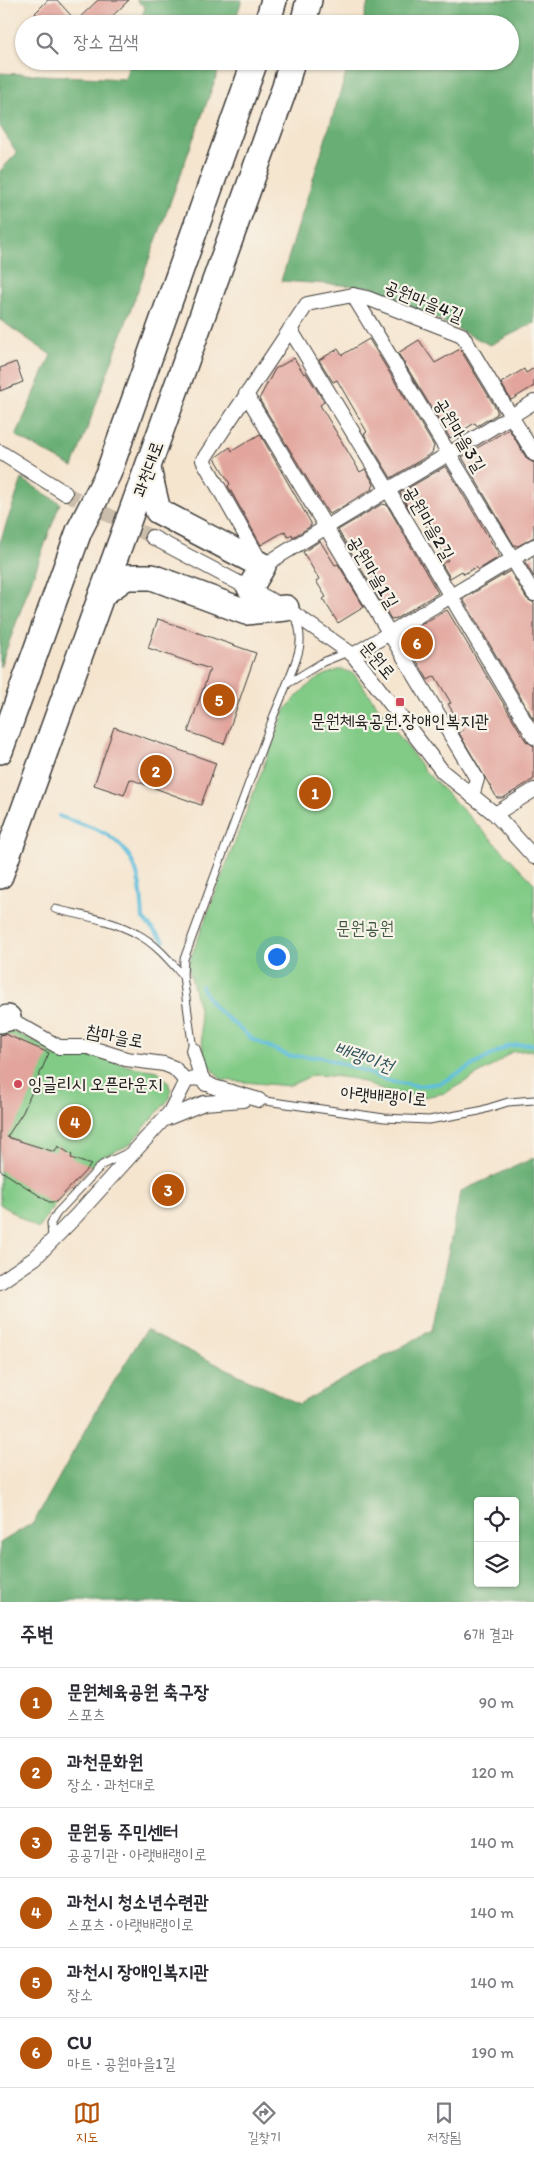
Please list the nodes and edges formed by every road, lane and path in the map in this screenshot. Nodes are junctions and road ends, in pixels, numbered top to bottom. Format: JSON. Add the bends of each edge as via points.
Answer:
{"nodes":[{"id":1,"x":274,"y":0,"type":"edge"},
{"id":2,"x":309,"y":0,"type":"edge"},
{"id":3,"x":270,"y":15,"type":"edge"},
{"id":4,"x":305,"y":15,"type":"edge"},
{"id":5,"x":252,"y":70,"type":"edge"},
{"id":6,"x":290,"y":70,"type":"edge"},
{"id":7,"x":353,"y":295,"type":"junction"},
{"id":8,"x":290,"y":329,"type":"junction"},
{"id":9,"x":246,"y":394,"type":"junction"},
{"id":10,"x":534,"y":402,"type":"edge"},
{"id":11,"x":511,"y":416,"type":"junction"},
{"id":12,"x":0,"y":452,"type":"edge"},
{"id":13,"x":449,"y":452,"type":"junction"},
{"id":14,"x":534,"y":454,"type":"edge"},
{"id":15,"x":148,"y":469,"type":"junction"},
{"id":16,"x":388,"y":490,"type":"junction"},
{"id":17,"x":66,"y":493,"type":"tunnel mouth"},
{"id":18,"x":324,"y":527,"type":"junction"},
{"id":19,"x":152,"y":537,"type":"tunnel mouth"},
{"id":20,"x":534,"y":546,"type":"edge"},
{"id":21,"x":513,"y":559,"type":"junction"},
{"id":22,"x":263,"y":566,"type":"junction"},
{"id":23,"x":250,"y":588,"type":"junction"},
{"id":24,"x":102,"y":594,"type":"junction"},
{"id":25,"x":534,"y":594,"type":"edge"},
{"id":26,"x":450,"y":596,"type":"junction"},
{"id":27,"x":291,"y":612,"type":"junction"},
{"id":28,"x":389,"y":633,"type":"junction"},
{"id":29,"x":351,"y":654,"type":"junction"},
{"id":30,"x":287,"y":684,"type":"junction"},
{"id":31,"x":534,"y":737,"type":"edge"},
{"id":32,"x":0,"y":751,"type":"edge"},
{"id":33,"x":534,"y":790,"type":"edge"},
{"id":34,"x":472,"y":796,"type":"junction"},
{"id":35,"x":495,"y":814,"type":"junction"},
{"id":36,"x":534,"y":857,"type":"edge"},
{"id":37,"x":0,"y":876,"type":"edge"},
{"id":38,"x":55,"y":909,"type":"dead end"},
{"id":39,"x":183,"y":976,"type":"junction"},
{"id":40,"x":4,"y":1019,"type":"edge"},
{"id":41,"x":194,"y":1050,"type":"junction"},
{"id":42,"x":205,"y":1083,"type":"junction"},
{"id":43,"x":185,"y":1084,"type":"junction"},
{"id":44,"x":259,"y":1100,"type":"junction"},
{"id":45,"x":534,"y":1100,"type":"edge"},
{"id":46,"x":199,"y":1105,"type":"junction"},
{"id":47,"x":162,"y":1120,"type":"junction"},
{"id":48,"x":0,"y":1282,"type":"edge"}],
"edges":[{"from":1,"to":3,"type":"highway"},
{"from":2,"to":4,"type":"highway"},
{"from":5,"to":32,"type":"highway","name":"과천대로","via":[[108,474],[79,531]]},
{"from":6,"to":15,"type":"highway","name":"과천대로"},
{"from":7,"to":8,"type":"street","via":[[307,304]]},
{"from":7,"to":11,"type":"street","name":"공원마을4길","via":[[462,335]]},
{"from":7,"to":13,"type":"street","name":"공원마을3길"},
{"from":8,"to":9,"type":"street"},
{"from":8,"to":16,"type":"street","name":"공원마을2길"},
{"from":9,"to":18,"type":"street","name":"공원마을1길"},
{"from":9,"to":22,"type":"street","via":[[203,460]]},
{"from":10,"to":11,"type":"street"},
{"from":11,"to":13,"type":"street"},
{"from":11,"to":14,"type":"street","name":"공원마을4길"},
{"from":12,"to":17,"type":"street"},
{"from":13,"to":16,"type":"street"},
{"from":13,"to":21,"type":"street","name":"공원마을3길"},
{"from":15,"to":22,"type":"highway","via":[[158,511]]},
{"from":15,"to":24,"type":"highway","name":"과천대로"},
{"from":16,"to":18,"type":"street"},
{"from":16,"to":26,"type":"street","name":"공원마을2길"},
{"from":18,"to":22,"type":"street"},
{"from":18,"to":28,"type":"street","name":"공원마을1길"},
{"from":19,"to":23,"type":"street","name":"문원로"},
{"from":20,"to":21,"type":"street"},
{"from":21,"to":25,"type":"street","name":"공원마을3길"},
{"from":21,"to":26,"type":"street"},
{"from":22,"to":23,"type":"highway"},
{"from":23,"to":27,"type":"street","name":"문원로"},
{"from":24,"to":27,"type":"highway","via":[[126,578],[152,577],[246,612]]},
{"from":24,"to":37,"type":"highway","name":"과천대로"},
{"from":26,"to":28,"type":"street"},
{"from":26,"to":31,"type":"street","name":"공원마을2길"},
{"from":27,"to":29,"type":"street","name":"문원로"},
{"from":27,"to":30,"type":"lane","via":[[302,633],[300,651]]},
{"from":28,"to":29,"type":"street"},
{"from":28,"to":34,"type":"street","name":"공원마을1길","via":[[477,779]]},
{"from":29,"to":30,"type":"lane","via":[[323,662]]},
{"from":29,"to":34,"type":"street","name":"문원로","via":[[443,772]]},
{"from":30,"to":39,"type":"lane","via":[[189,943]]},
{"from":33,"to":35,"type":"street"},
{"from":34,"to":35,"type":"street","name":"문원로"},
{"from":35,"to":36,"type":"street","name":"문원로"},
{"from":38,"to":39,"type":"lane","via":[[116,924],[139,934]]},
{"from":39,"to":41,"type":"lane"},
{"from":40,"to":43,"type":"street","name":"참마을로","via":[[59,1048],[88,1047],[126,1059],[164,1064],[174,1068]]},
{"from":41,"to":42,"type":"street"},
{"from":41,"to":43,"type":"street"},
{"from":42,"to":43,"type":"street","via":[[196,1078]]},
{"from":42,"to":44,"type":"street"},
{"from":42,"to":46,"type":"street","via":[[208,1095]]},
{"from":43,"to":46,"type":"street","via":[[186,1103]]},
{"from":43,"to":47,"type":"street"},
{"from":44,"to":45,"type":"lane","name":"아랫배랭이로","via":[[384,1118],[429,1120],[508,1102]]},
{"from":44,"to":46,"type":"street","via":[[225,1100]]},
{"from":46,"to":47,"type":"street"},
{"from":47,"to":48,"type":"street","via":[[35,1258]]}]}
